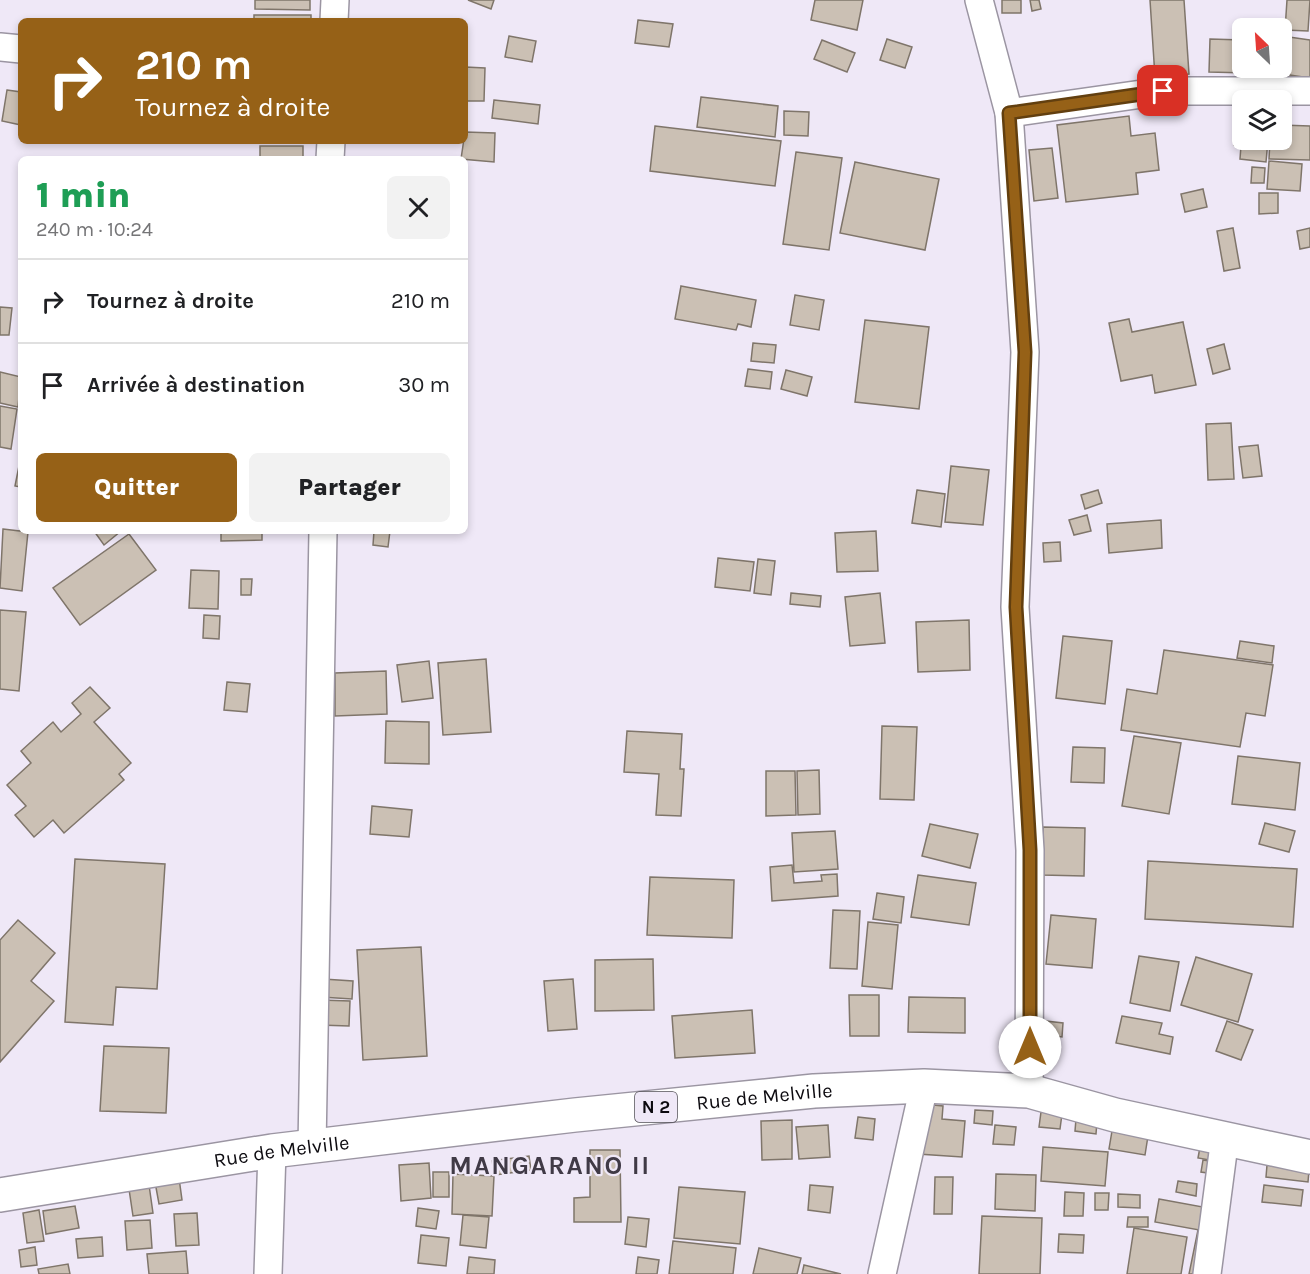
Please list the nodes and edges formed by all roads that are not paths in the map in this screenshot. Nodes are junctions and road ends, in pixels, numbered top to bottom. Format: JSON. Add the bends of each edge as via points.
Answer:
{"nodes":[{"id":1,"x":335,"y":0,"type":"edge"},
{"id":2,"x":979,"y":0,"type":"edge"},
{"id":3,"x":334,"y":18,"type":"edge"},
{"id":4,"x":0,"y":47,"type":"edge"},
{"id":5,"x":18,"y":49,"type":"edge"},
{"id":6,"x":1310,"y":91,"type":"edge"},
{"id":7,"x":1009,"y":113,"type":"junction"},
{"id":8,"x":323,"y":534,"type":"edge"},
{"id":9,"x":924,"y":1086,"type":"junction"},
{"id":10,"x":1029,"y":1091,"type":"junction"},
{"id":11,"x":1225,"y":1137,"type":"junction"},
{"id":12,"x":312,"y":1147,"type":"junction"},
{"id":13,"x":272,"y":1151,"type":"junction"},
{"id":14,"x":1310,"y":1157,"type":"edge"},
{"id":15,"x":0,"y":1195,"type":"edge"},
{"id":16,"x":268,"y":1274,"type":"edge"},
{"id":17,"x":882,"y":1274,"type":"edge"},
{"id":18,"x":1207,"y":1274,"type":"edge"}],
"edges":[{"from":1,"to":3,"type":"street"},
{"from":2,"to":7,"type":"street"},
{"from":4,"to":5,"type":"street"},
{"from":6,"to":7,"type":"street","via":[[1163,91]]},
{"from":7,"to":10,"type":"street","via":[[1025,352],[1016,607],[1030,850]]},
{"from":8,"to":12,"type":"street"},
{"from":9,"to":10,"type":"main road","name":"Rue de Melville","number":"N 2"},
{"from":9,"to":12,"type":"main road","name":"Rue de Melville","number":"N 2","via":[[814,1091]]},
{"from":9,"to":17,"type":"street"},
{"from":10,"to":11,"type":"main road","name":"Rue de Melville","number":"N 2","via":[[1115,1115]]},
{"from":11,"to":14,"type":"main road","name":"Rue de Melville","number":"N 2"},
{"from":11,"to":18,"type":"street"},
{"from":12,"to":13,"type":"main road","name":"Rue de Melville","number":"N 2"},
{"from":13,"to":15,"type":"main road","name":"Rue de Melville","number":"N 2"},
{"from":13,"to":16,"type":"street"}]}
